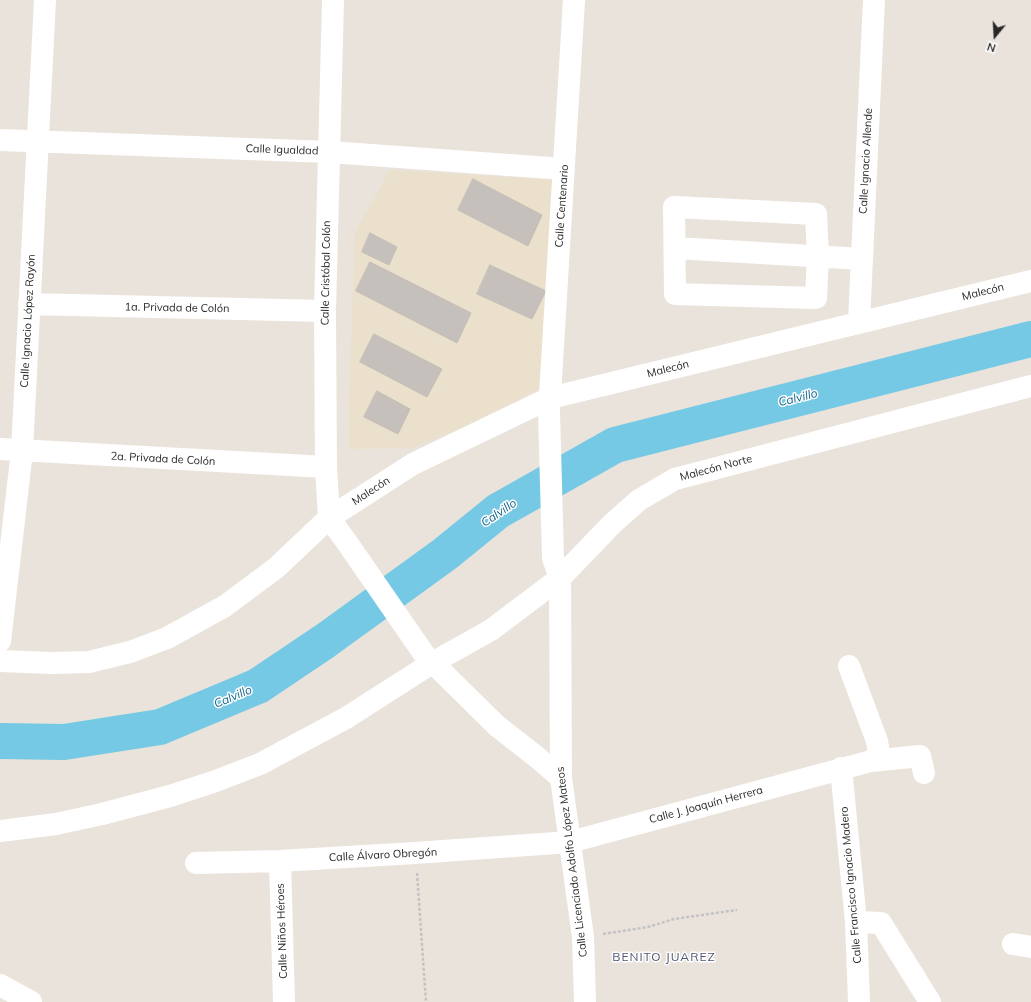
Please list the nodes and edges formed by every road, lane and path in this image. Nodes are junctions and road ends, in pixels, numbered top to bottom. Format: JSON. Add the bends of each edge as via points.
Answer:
{"nodes":[{"id":1,"x":45,"y":0,"type":"edge"},
{"id":2,"x":333,"y":0,"type":"edge"},
{"id":3,"x":574,"y":0,"type":"edge"},
{"id":4,"x":874,"y":0,"type":"edge"},
{"id":5,"x":0,"y":140,"type":"edge"},
{"id":6,"x":38,"y":141,"type":"junction"},
{"id":7,"x":330,"y":152,"type":"junction"},
{"id":8,"x":564,"y":169,"type":"junction"},
{"id":9,"x":675,"y":248,"type":"junction"},
{"id":10,"x":818,"y":256,"type":"junction"},
{"id":11,"x":862,"y":259,"type":"junction"},
{"id":12,"x":1031,"y":281,"type":"edge"},
{"id":13,"x":29,"y":304,"type":"junction"},
{"id":14,"x":325,"y":311,"type":"junction"},
{"id":15,"x":859,"y":322,"type":"junction"},
{"id":16,"x":1031,"y":386,"type":"edge"},
{"id":17,"x":549,"y":405,"type":"junction"},
{"id":18,"x":0,"y":449,"type":"edge"},
{"id":19,"x":22,"y":451,"type":"junction"},
{"id":20,"x":326,"y":467,"type":"junction"},
{"id":21,"x":329,"y":518,"type":"junction"},
{"id":22,"x":556,"y":568,"type":"junction"},
{"id":23,"x":0,"y":641,"type":"edge"},
{"id":24,"x":428,"y":659,"type":"junction"},
{"id":25,"x":0,"y":662,"type":"edge"},
{"id":26,"x":849,"y":666,"type":"dead end"},
{"id":27,"x":880,"y":760,"type":"junction"},
{"id":28,"x":841,"y":768,"type":"junction"},
{"id":29,"x":924,"y":773,"type":"dead end"},
{"id":30,"x":561,"y":778,"type":"junction"},
{"id":31,"x":0,"y":832,"type":"edge"},
{"id":32,"x":570,"y":842,"type":"junction"},
{"id":33,"x":415,"y":853,"type":"junction"},
{"id":34,"x":280,"y":861,"type":"junction"},
{"id":35,"x":196,"y":863,"type":"dead end"},
{"id":36,"x":737,"y":910,"type":"dead end"},
{"id":37,"x":856,"y":922,"type":"junction"},
{"id":38,"x":582,"y":938,"type":"junction"},
{"id":39,"x":0,"y":985,"type":"edge"},
{"id":40,"x":31,"y":1002,"type":"edge"},
{"id":41,"x":284,"y":1002,"type":"edge"},
{"id":42,"x":426,"y":1002,"type":"edge"},
{"id":43,"x":586,"y":1002,"type":"edge"},
{"id":44,"x":859,"y":1002,"type":"edge"},
{"id":45,"x":930,"y":1002,"type":"edge"}],
"edges":[{"from":1,"to":6,"type":"street","name":"Calle Ignacio López Rayón"},
{"from":2,"to":7,"type":"street","name":"Calle Cristóbal Colón"},
{"from":3,"to":8,"type":"street","name":"Calle Centenario"},
{"from":4,"to":11,"type":"street","name":"Calle Ignacio Allende"},
{"from":5,"to":6,"type":"street","name":"Calle Igualdad"},
{"from":6,"to":7,"type":"street","name":"Calle Igualdad"},
{"from":6,"to":13,"type":"street","name":"Calle Ignacio López Rayón"},
{"from":7,"to":8,"type":"street","name":"Calle Igualdad"},
{"from":7,"to":14,"type":"street","name":"Calle Cristóbal Colón"},
{"from":8,"to":17,"type":"street","name":"Calle Centenario"},
{"from":9,"to":10,"type":"street"},
{"from":9,"to":10,"type":"street","via":[[674,207],[816,214]]},
{"from":9,"to":10,"type":"street","via":[[675,294],[816,298]]},
{"from":10,"to":11,"type":"street"},
{"from":11,"to":15,"type":"street","name":"Calle Ignacio Allende"},
{"from":12,"to":15,"type":"street","name":"Malecón"},
{"from":13,"to":14,"type":"street","name":"1a. Privada de Colón"},
{"from":13,"to":19,"type":"street","name":"Calle Ignacio López Rayón"},
{"from":14,"to":20,"type":"street","name":"Calle Cristóbal Colón"},
{"from":15,"to":17,"type":"street","name":"Malecón"},
{"from":16,"to":22,"type":"street","name":"Malecón Norte","via":[[675,479],[639,500]]},
{"from":17,"to":21,"type":"street","name":"Malecón","via":[[413,464]]},
{"from":17,"to":22,"type":"street","name":"Calle Centenario"},
{"from":18,"to":19,"type":"street","name":"2a. Privada de Colón"},
{"from":19,"to":20,"type":"street","name":"2a. Privada de Colón"},
{"from":19,"to":23,"type":"street","name":"Calle Ignacio López Rayón"},
{"from":20,"to":21,"type":"street","name":"Calle Cristóbal Colón"},
{"from":21,"to":24,"type":"street"},
{"from":21,"to":25,"type":"street","name":"Malecón","via":[[276,568],[225,606],[167,638],[130,652],[89,662]]},
{"from":22,"to":24,"type":"street","name":"Malecón Norte","via":[[491,630]]},
{"from":22,"to":30,"type":"street","name":"Calle Licenciado Adolfo López Mateos"},
{"from":24,"to":30,"type":"street","via":[[497,726]]},
{"from":24,"to":31,"type":"street","name":"Malecón Norte","via":[[346,718],[260,764],[170,796],[102,814]]},
{"from":26,"to":27,"type":"street","via":[[877,741]]},
{"from":27,"to":28,"type":"street","name":"Calle J. Joaquín Herrera"},
{"from":27,"to":29,"type":"street","name":"Calle J. Joaquín Herrera","via":[[920,756]]},
{"from":28,"to":32,"type":"street","name":"Calle J. Joaquín Herrera"},
{"from":28,"to":37,"type":"street","name":"Calle Francisco Ignacio Madero"},
{"from":30,"to":32,"type":"street","name":"Calle Licenciado Adolfo López Mateos"},
{"from":32,"to":33,"type":"street","name":"Calle Álvaro Obregón"},
{"from":32,"to":38,"type":"street","name":"Calle Licenciado Adolfo López Mateos"},
{"from":33,"to":34,"type":"street","name":"Calle Álvaro Obregón"},
{"from":33,"to":42,"type":"path"},
{"from":34,"to":35,"type":"street","name":"Calle Álvaro Obregón"},
{"from":34,"to":41,"type":"street","name":"Calle Niños Héroes"},
{"from":36,"to":38,"type":"path","via":[[674,919],[648,927]]},
{"from":37,"to":44,"type":"street","name":"Calle Francisco Ignacio Madero"},
{"from":37,"to":45,"type":"street","via":[[881,923]]},
{"from":38,"to":43,"type":"street","name":"Calle Licenciado Adolfo López Mateos"},
{"from":39,"to":40,"type":"street"}]}
